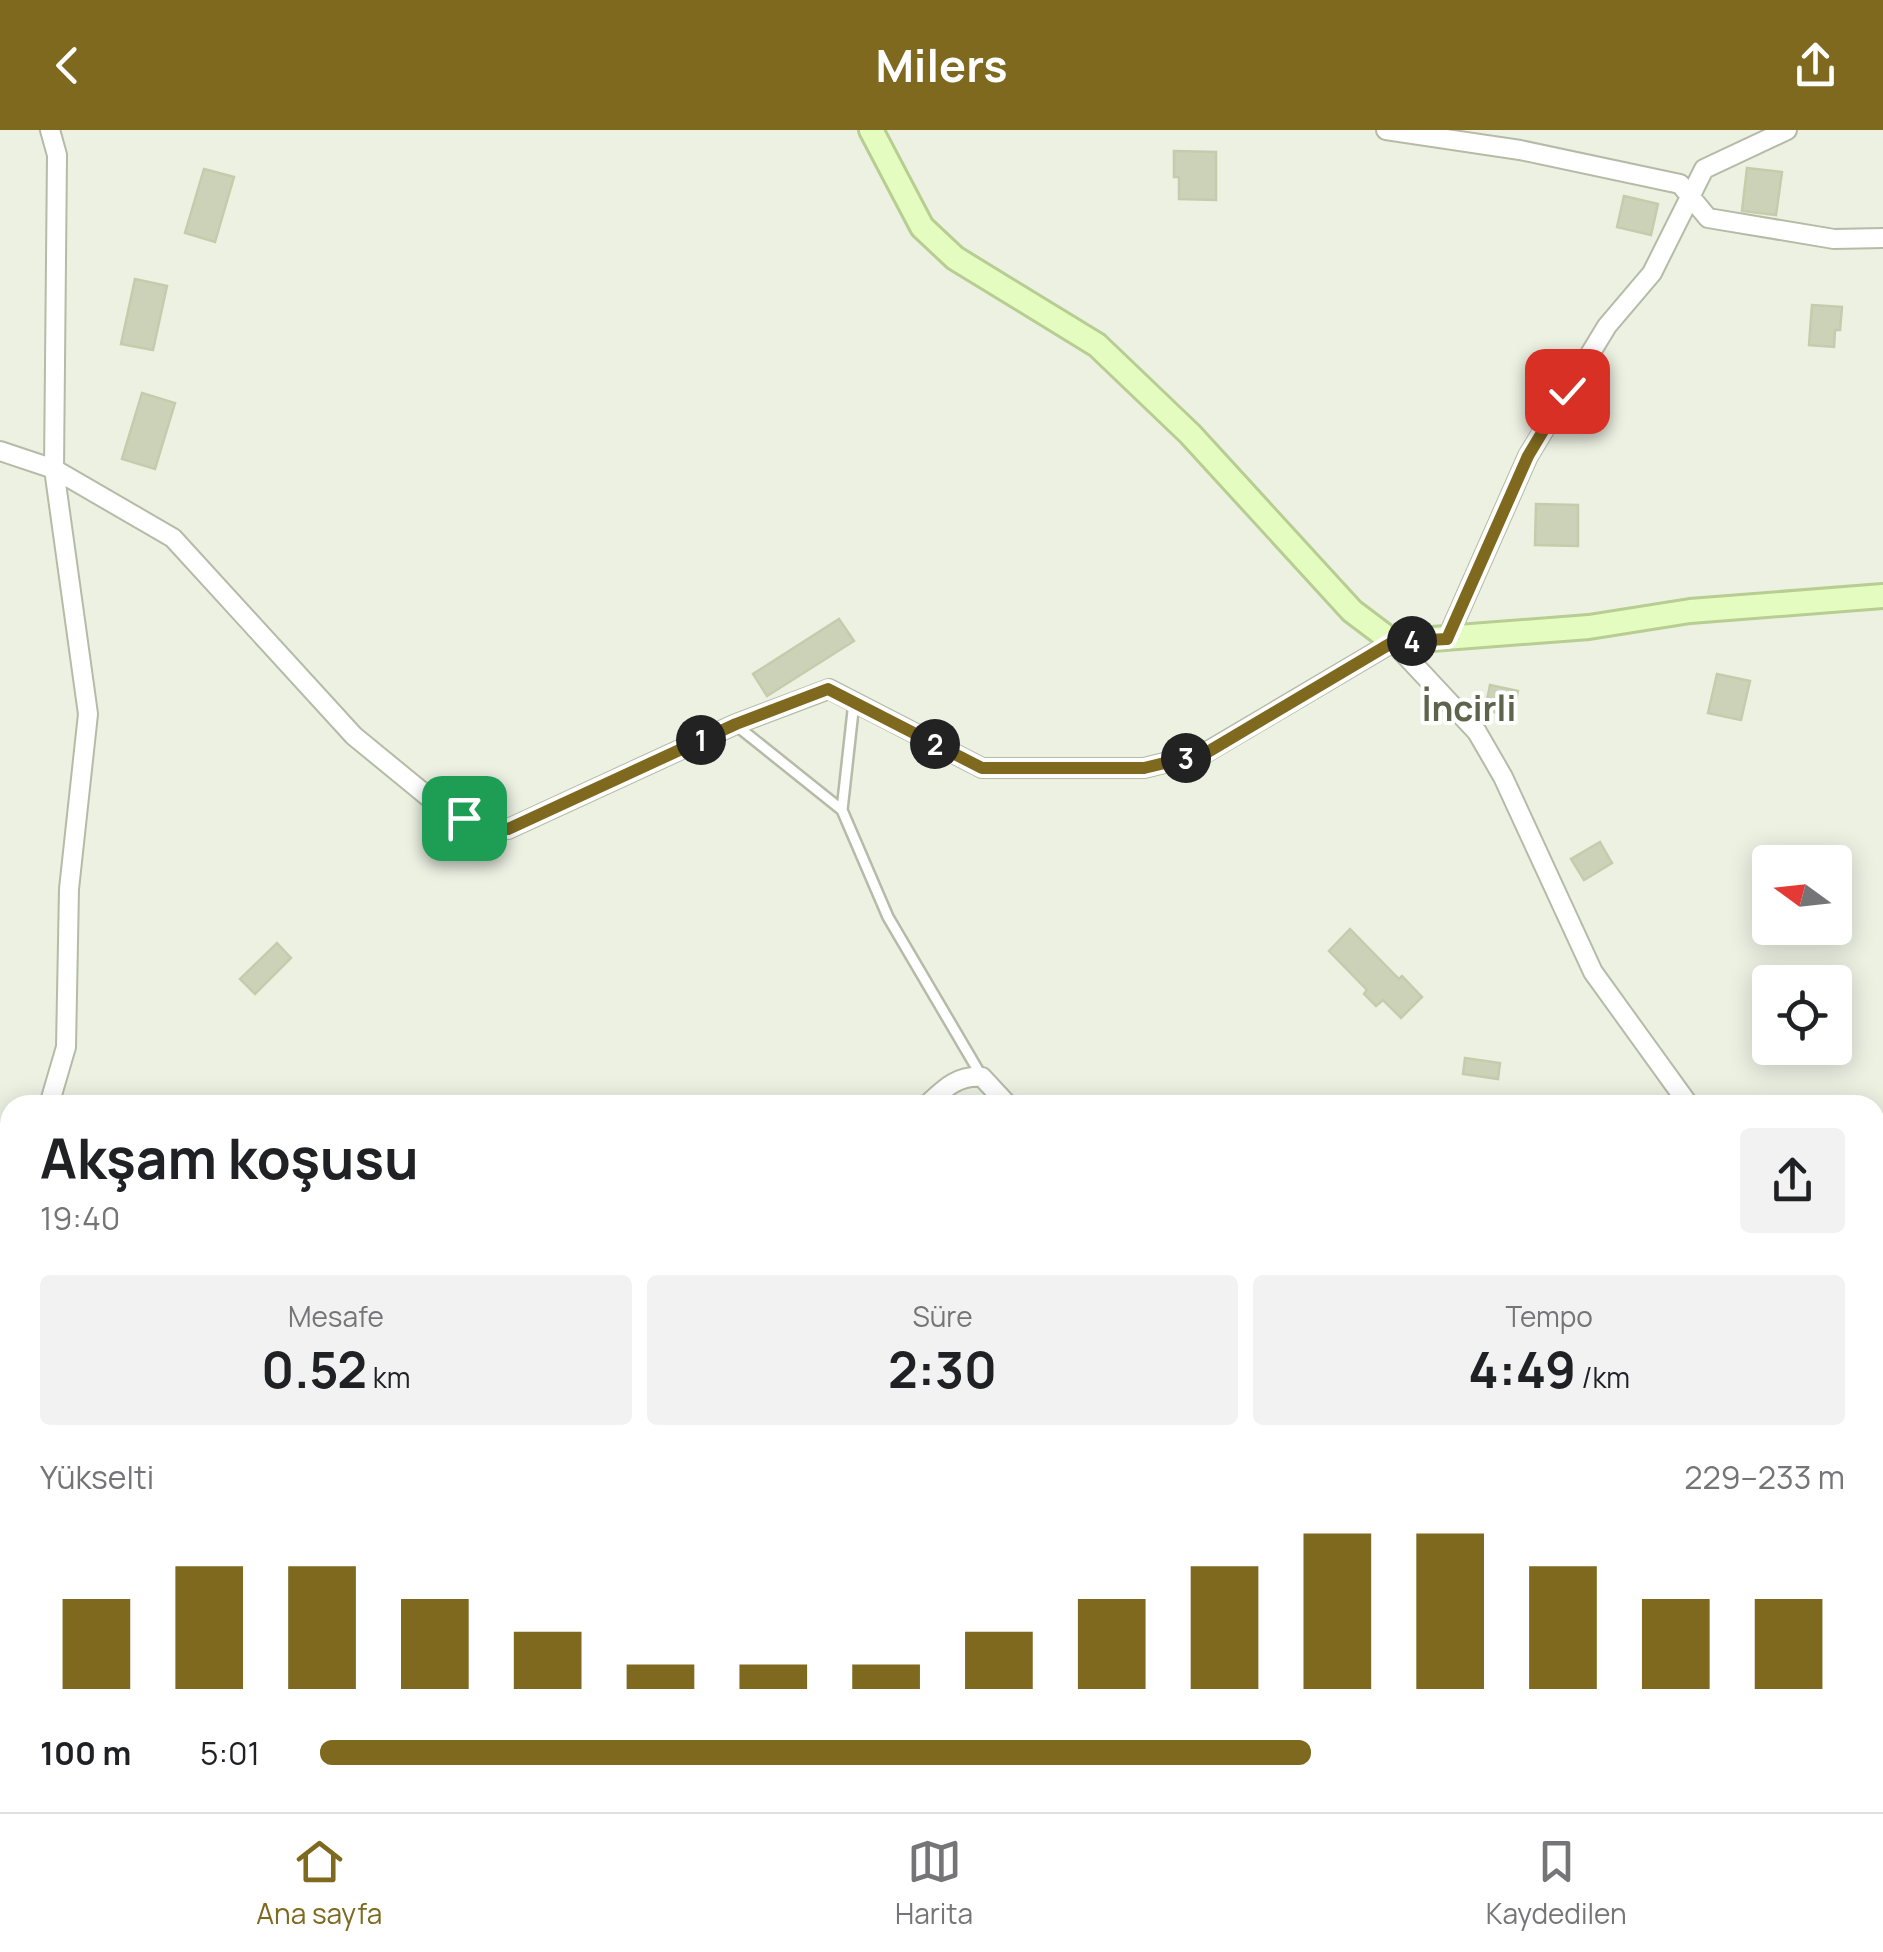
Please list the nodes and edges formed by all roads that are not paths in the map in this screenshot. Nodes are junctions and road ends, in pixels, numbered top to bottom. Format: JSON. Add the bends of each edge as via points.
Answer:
{"nodes":[{"id":1,"x":50,"y":130,"type":"edge"},
{"id":2,"x":871,"y":130,"type":"edge"},
{"id":3,"x":1386,"y":130,"type":"edge"},
{"id":4,"x":1787,"y":130,"type":"edge"},
{"id":5,"x":1690,"y":199,"type":"junction"},
{"id":6,"x":1883,"y":238,"type":"edge"},
{"id":7,"x":0,"y":451,"type":"edge"},
{"id":8,"x":54,"y":470,"type":"junction"},
{"id":9,"x":1883,"y":596,"type":"edge"},
{"id":10,"x":1447,"y":639,"type":"junction"},
{"id":11,"x":1393,"y":642,"type":"junction"},
{"id":12,"x":854,"y":702,"type":"junction"},
{"id":13,"x":736,"y":724,"type":"junction"},
{"id":14,"x":842,"y":810,"type":"junction"},
{"id":15,"x":982,"y":1077,"type":"junction"},
{"id":16,"x":52,"y":1095,"type":"edge"},
{"id":17,"x":938,"y":1095,"type":"edge"},
{"id":18,"x":999,"y":1095,"type":"edge"},
{"id":19,"x":1682,"y":1095,"type":"edge"}],
"edges":[{"from":1,"to":8,"type":"street","via":[[56,155]]},
{"from":2,"to":11,"type":"street","via":[[922,227],[955,258],[1097,345],[1190,434],[1352,611]]},
{"from":3,"to":5,"type":"street","via":[[1680,184]]},
{"from":4,"to":5,"type":"street","via":[[1704,169]]},
{"from":5,"to":6,"type":"street","via":[[1708,218],[1834,239]]},
{"from":5,"to":10,"type":"street","via":[[1652,274],[1607,326],[1528,456]]},
{"from":7,"to":8,"type":"street"},
{"from":8,"to":13,"type":"street","via":[[173,538],[354,736],[464,818],[508,829]]},
{"from":8,"to":16,"type":"street","via":[[88,714],[69,888],[66,1046]]},
{"from":9,"to":10,"type":"street"},
{"from":10,"to":11,"type":"street"},
{"from":11,"to":12,"type":"street","via":[[1206,753],[1144,768],[982,768]]},
{"from":11,"to":19,"type":"street","via":[[1477,732],[1593,972]]},
{"from":12,"to":13,"type":"street","via":[[828,689]]},
{"from":12,"to":14,"type":"lane"},
{"from":13,"to":14,"type":"lane"},
{"from":14,"to":15,"type":"lane","via":[[888,917]]},
{"from":15,"to":17,"type":"street","via":[[952,1082]]},
{"from":15,"to":18,"type":"street"}]}
